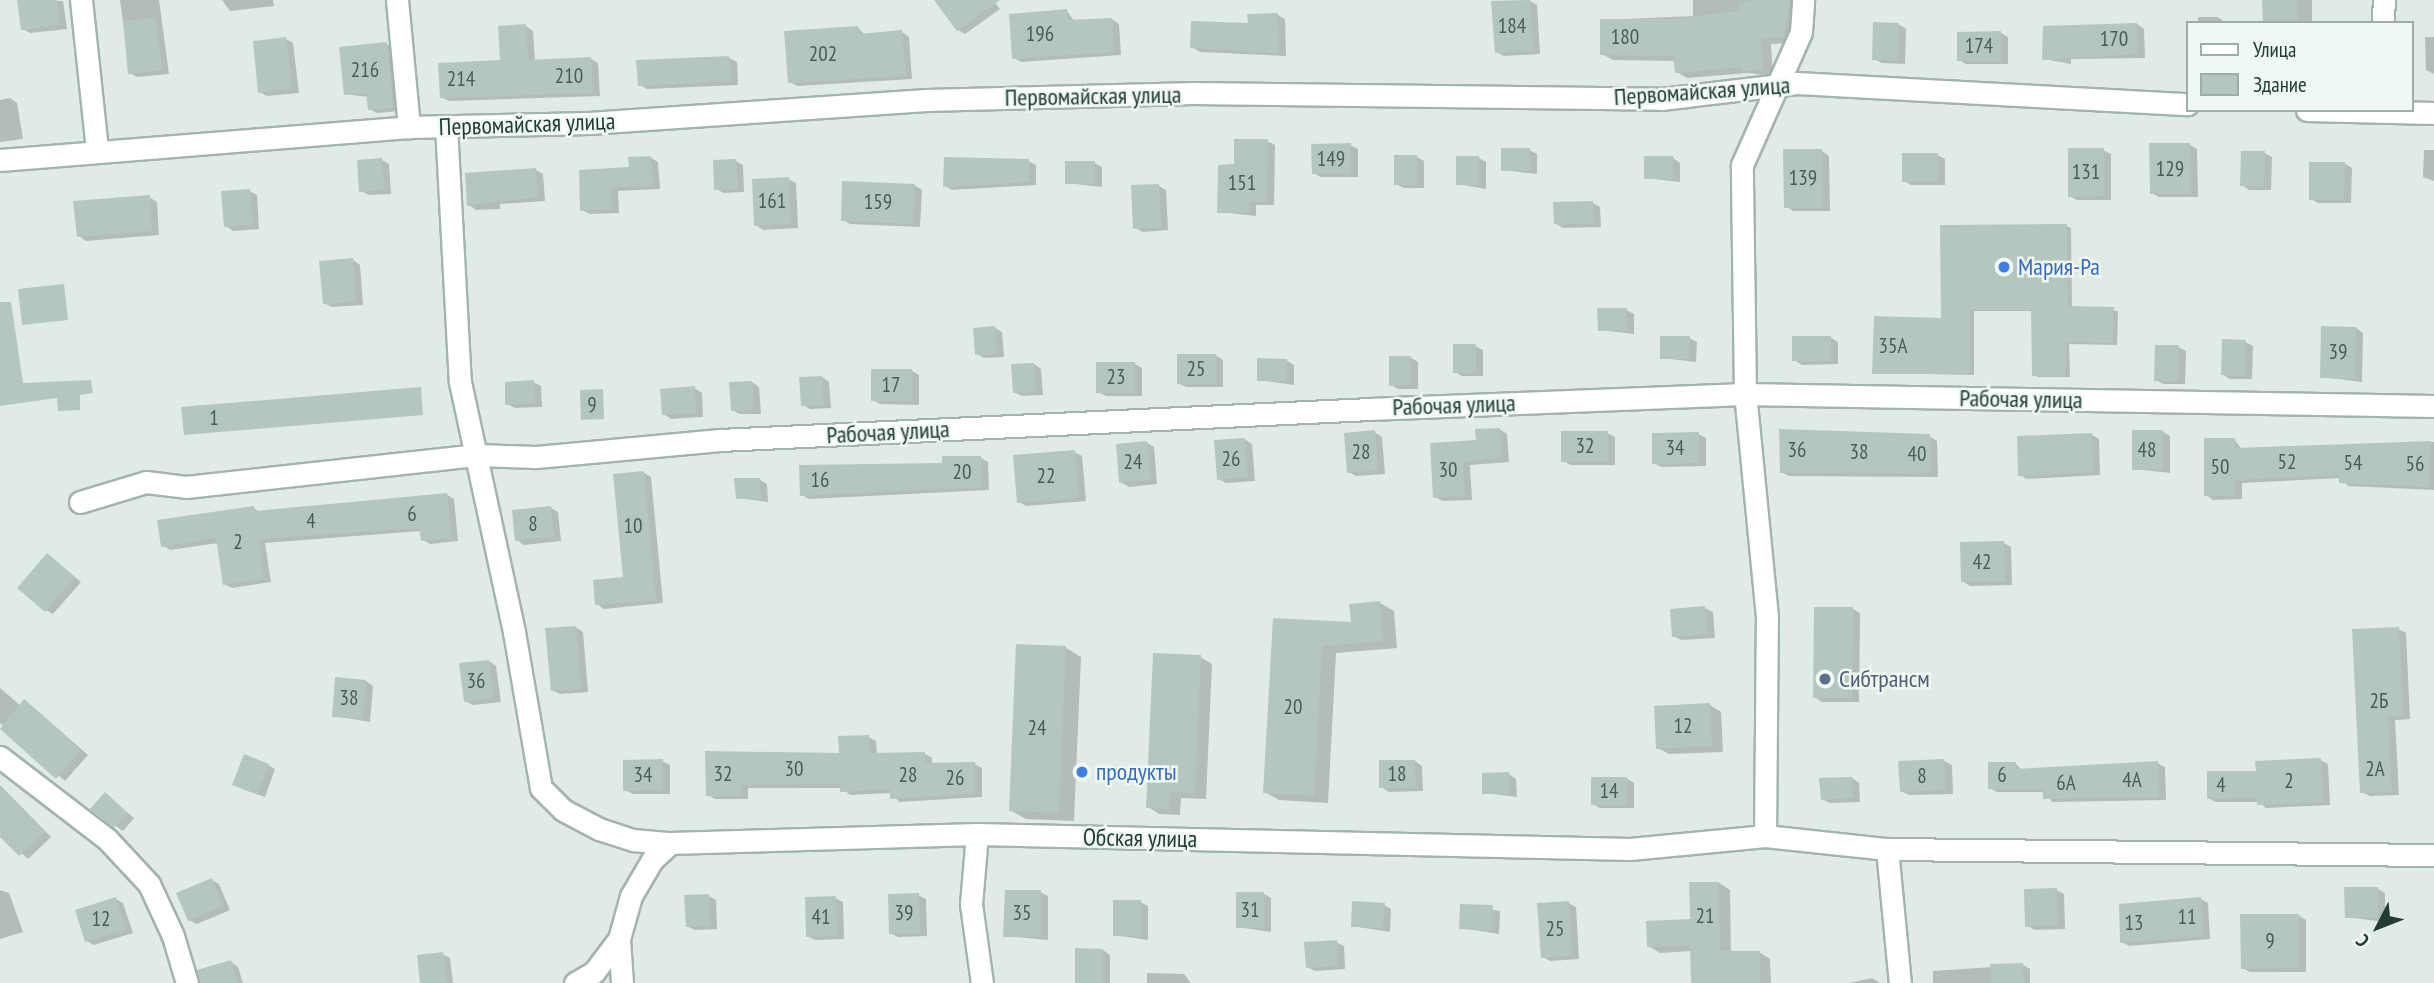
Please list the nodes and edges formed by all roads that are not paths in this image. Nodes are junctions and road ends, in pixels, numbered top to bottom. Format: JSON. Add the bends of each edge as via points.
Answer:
{"nodes":[{"id":1,"x":81,"y":0,"type":"edge"},
{"id":2,"x":397,"y":0,"type":"edge"},
{"id":3,"x":1802,"y":0,"type":"edge"},
{"id":4,"x":2384,"y":0,"type":"edge"},
{"id":5,"x":2383,"y":21,"type":"edge"},
{"id":6,"x":1782,"y":83,"type":"junction"},
{"id":7,"x":2186,"y":104,"type":"edge"},
{"id":8,"x":2378,"y":112,"type":"edge"},
{"id":9,"x":2434,"y":113,"type":"edge"},
{"id":10,"x":446,"y":126,"type":"junction"},
{"id":11,"x":409,"y":127,"type":"junction"},
{"id":12,"x":97,"y":150,"type":"junction"},
{"id":13,"x":0,"y":160,"type":"edge"},
{"id":14,"x":1745,"y":394,"type":"junction"},
{"id":15,"x":2434,"y":406,"type":"edge"},
{"id":16,"x":475,"y":455,"type":"junction"},
{"id":17,"x":80,"y":502,"type":"dead end"},
{"id":18,"x":0,"y":757,"type":"edge"},
{"id":19,"x":977,"y":834,"type":"junction"},
{"id":20,"x":1765,"y":836,"type":"junction"},
{"id":21,"x":670,"y":843,"type":"junction"},
{"id":22,"x":1887,"y":849,"type":"junction"},
{"id":23,"x":2434,"y":855,"type":"edge"},
{"id":24,"x":619,"y":939,"type":"junction"},
{"id":25,"x":187,"y":983,"type":"edge"},
{"id":26,"x":575,"y":983,"type":"edge"},
{"id":27,"x":622,"y":983,"type":"edge"},
{"id":28,"x":982,"y":983,"type":"edge"},
{"id":29,"x":1900,"y":983,"type":"edge"}],
"edges":[{"from":1,"to":12,"type":"street"},
{"from":2,"to":11,"type":"street"},
{"from":3,"to":6,"type":"street","via":[[1801,32]]},
{"from":4,"to":5,"type":"street"},
{"from":6,"to":7,"type":"street","name":"Первомайская улица"},
{"from":6,"to":10,"type":"street","name":"Первомайская улица","via":[[1661,99],[1154,94],[926,100],[589,123]]},
{"from":6,"to":14,"type":"street","via":[[1742,165]]},
{"from":8,"to":9,"type":"street"},
{"from":10,"to":11,"type":"street","name":"Первомайская улица"},
{"from":10,"to":16,"type":"street","name":"Обская улица","via":[[460,382]]},
{"from":11,"to":12,"type":"street","name":"Первомайская улица"},
{"from":12,"to":13,"type":"street","name":"Первомайская улица"},
{"from":14,"to":15,"type":"street","name":"Рабочая улица"},
{"from":14,"to":16,"type":"street","name":"Рабочая улица","via":[[720,440],[537,457]]},
{"from":14,"to":20,"type":"street","via":[[1767,617]]},
{"from":16,"to":17,"type":"street","name":"Рабочая улица","via":[[186,487],[146,482]]},
{"from":16,"to":21,"type":"street","name":"Обская улица","via":[[541,788],[563,810],[599,829],[633,840]]},
{"from":18,"to":25,"type":"street","via":[[107,839],[149,884],[173,936]]},
{"from":19,"to":20,"type":"street","name":"Обская улица","via":[[1629,849]]},
{"from":19,"to":21,"type":"street","name":"Обская улица"},
{"from":19,"to":28,"type":"street","via":[[971,904]]},
{"from":20,"to":22,"type":"street","name":"Обская улица"},
{"from":21,"to":24,"type":"street","via":[[641,877]]},
{"from":22,"to":23,"type":"street","name":"Обская улица"},
{"from":22,"to":29,"type":"street"},
{"from":24,"to":26,"type":"street","via":[[594,972]]},
{"from":24,"to":27,"type":"street"}]}
